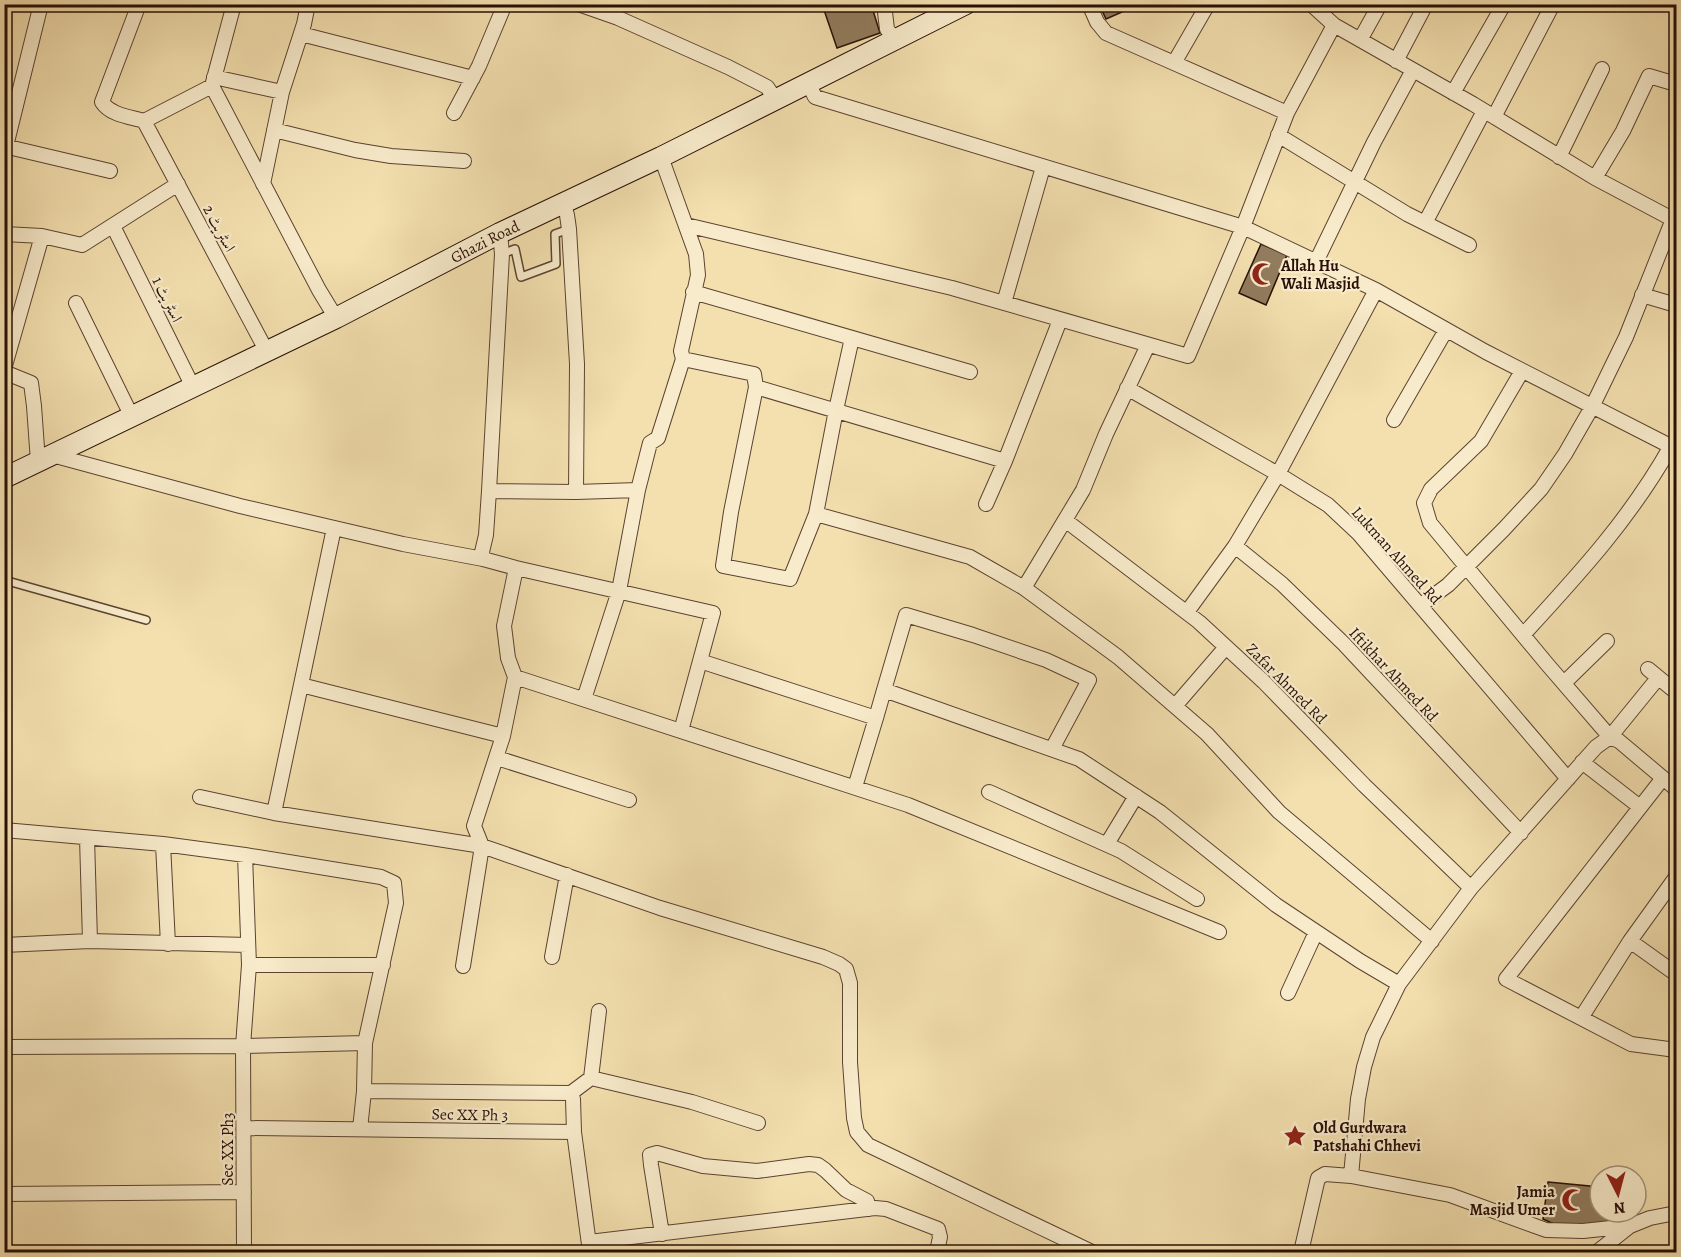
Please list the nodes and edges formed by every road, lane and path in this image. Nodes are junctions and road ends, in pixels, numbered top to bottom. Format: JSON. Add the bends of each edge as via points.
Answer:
{"nodes":[{"id":1,"x":41,"y":4,"type":"edge"},
{"id":2,"x":139,"y":4,"type":"edge"},
{"id":3,"x":234,"y":4,"type":"edge"},
{"id":4,"x":308,"y":4,"type":"edge"},
{"id":5,"x":505,"y":4,"type":"edge"},
{"id":6,"x":578,"y":4,"type":"edge"},
{"id":7,"x":884,"y":4,"type":"edge"},
{"id":8,"x":966,"y":4,"type":"edge"},
{"id":9,"x":1089,"y":4,"type":"edge"},
{"id":10,"x":1208,"y":4,"type":"edge"},
{"id":11,"x":1311,"y":4,"type":"edge"},
{"id":12,"x":1380,"y":4,"type":"edge"},
{"id":13,"x":1426,"y":4,"type":"edge"},
{"id":14,"x":1504,"y":4,"type":"edge"},
{"id":15,"x":1553,"y":4,"type":"edge"},
{"id":16,"x":1334,"y":25,"type":"junction"},
{"id":17,"x":301,"y":34,"type":"junction"},
{"id":18,"x":894,"y":39,"type":"junction"},
{"id":19,"x":1360,"y":40,"type":"junction"},
{"id":20,"x":1396,"y":61,"type":"junction"},
{"id":21,"x":1174,"y":63,"type":"junction"},
{"id":22,"x":1602,"y":69,"type":"dead end"},
{"id":23,"x":1413,"y":70,"type":"junction"},
{"id":24,"x":472,"y":78,"type":"junction"},
{"id":25,"x":213,"y":81,"type":"junction"},
{"id":26,"x":808,"y":82,"type":"junction"},
{"id":27,"x":1677,"y":84,"type":"edge"},
{"id":28,"x":282,"y":92,"type":"junction"},
{"id":29,"x":1453,"y":93,"type":"junction"},
{"id":30,"x":775,"y":99,"type":"junction"},
{"id":31,"x":454,"y":113,"type":"dead end"},
{"id":32,"x":1287,"y":113,"type":"junction"},
{"id":33,"x":1489,"y":114,"type":"junction"},
{"id":34,"x":144,"y":121,"type":"junction"},
{"id":35,"x":274,"y":130,"type":"junction"},
{"id":36,"x":1278,"y":135,"type":"junction"},
{"id":37,"x":5,"y":146,"type":"edge"},
{"id":38,"x":662,"y":157,"type":"junction"},
{"id":39,"x":1559,"y":157,"type":"junction"},
{"id":40,"x":464,"y":161,"type":"dead end"},
{"id":41,"x":1043,"y":167,"type":"junction"},
{"id":42,"x":110,"y":171,"type":"dead end"},
{"id":43,"x":1595,"y":178,"type":"junction"},
{"id":44,"x":1354,"y":183,"type":"junction"},
{"id":45,"x":178,"y":184,"type":"junction"},
{"id":46,"x":263,"y":184,"type":"junction"},
{"id":47,"x":563,"y":203,"type":"junction"},
{"id":48,"x":1675,"y":220,"type":"edge"},
{"id":49,"x":1425,"y":223,"type":"junction"},
{"id":50,"x":686,"y":225,"type":"junction"},
{"id":51,"x":113,"y":226,"type":"junction"},
{"id":52,"x":1242,"y":228,"type":"junction"},
{"id":53,"x":569,"y":229,"type":"junction"},
{"id":54,"x":500,"y":233,"type":"junction"},
{"id":55,"x":4,"y":234,"type":"edge"},
{"id":56,"x":42,"y":236,"type":"junction"},
{"id":57,"x":1469,"y":245,"type":"dead end"},
{"id":58,"x":502,"y":254,"type":"junction"},
{"id":59,"x":1316,"y":261,"type":"junction"},
{"id":60,"x":1376,"y":290,"type":"junction"},
{"id":61,"x":693,"y":292,"type":"junction"},
{"id":62,"x":1642,"y":295,"type":"junction"},
{"id":63,"x":76,"y":303,"type":"dead end"},
{"id":64,"x":1004,"y":303,"type":"junction"},
{"id":65,"x":1677,"y":305,"type":"edge"},
{"id":66,"x":336,"y":318,"type":"junction"},
{"id":67,"x":1060,"y":320,"type":"junction"},
{"id":68,"x":1446,"y":330,"type":"junction"},
{"id":69,"x":852,"y":338,"type":"junction"},
{"id":70,"x":1148,"y":345,"type":"junction"},
{"id":71,"x":267,"y":352,"type":"junction"},
{"id":72,"x":682,"y":359,"type":"junction"},
{"id":73,"x":4,"y":371,"type":"edge"},
{"id":74,"x":1522,"y":371,"type":"junction"},
{"id":75,"x":970,"y":372,"type":"dead end"},
{"id":76,"x":193,"y":387,"type":"junction"},
{"id":77,"x":756,"y":387,"type":"junction"},
{"id":78,"x":1126,"y":388,"type":"junction"},
{"id":79,"x":1592,"y":407,"type":"junction"},
{"id":80,"x":836,"y":410,"type":"junction"},
{"id":81,"x":132,"y":417,"type":"junction"},
{"id":82,"x":1394,"y":420,"type":"dead end"},
{"id":83,"x":1674,"y":448,"type":"edge"},
{"id":84,"x":45,"y":459,"type":"junction"},
{"id":85,"x":1005,"y":461,"type":"junction"},
{"id":86,"x":1278,"y":474,"type":"junction"},
{"id":87,"x":4,"y":478,"type":"edge"},
{"id":88,"x":638,"y":490,"type":"junction"},
{"id":89,"x":489,"y":492,"type":"junction"},
{"id":90,"x":576,"y":492,"type":"junction"},
{"id":91,"x":986,"y":504,"type":"dead end"},
{"id":92,"x":816,"y":514,"type":"junction"},
{"id":93,"x":1065,"y":520,"type":"junction"},
{"id":94,"x":334,"y":528,"type":"junction"},
{"id":95,"x":1234,"y":546,"type":"junction"},
{"id":96,"x":483,"y":559,"type":"junction"},
{"id":97,"x":1467,"y":567,"type":"junction"},
{"id":98,"x":516,"y":568,"type":"junction"},
{"id":99,"x":4,"y":580,"type":"edge"},
{"id":100,"x":1024,"y":588,"type":"junction"},
{"id":101,"x":619,"y":591,"type":"junction"},
{"id":102,"x":1421,"y":605,"type":"junction"},
{"id":103,"x":1187,"y":612,"type":"junction"},
{"id":104,"x":146,"y":620,"type":"dead end"},
{"id":105,"x":1523,"y":635,"type":"junction"},
{"id":106,"x":1607,"y":641,"type":"dead end"},
{"id":107,"x":1226,"y":646,"type":"junction"},
{"id":108,"x":700,"y":661,"type":"junction"},
{"id":109,"x":515,"y":677,"type":"junction"},
{"id":110,"x":1564,"y":683,"type":"junction"},
{"id":111,"x":301,"y":685,"type":"junction"},
{"id":112,"x":884,"y":690,"type":"junction"},
{"id":113,"x":1677,"y":692,"type":"edge"},
{"id":114,"x":584,"y":699,"type":"junction"},
{"id":115,"x":1174,"y":706,"type":"junction"},
{"id":116,"x":876,"y":718,"type":"junction"},
{"id":117,"x":681,"y":731,"type":"junction"},
{"id":118,"x":503,"y":736,"type":"junction"},
{"id":119,"x":1611,"y":737,"type":"junction"},
{"id":120,"x":1052,"y":749,"type":"junction"},
{"id":121,"x":497,"y":758,"type":"junction"},
{"id":122,"x":1582,"y":762,"type":"junction"},
{"id":123,"x":1663,"y":778,"type":"junction"},
{"id":124,"x":1568,"y":779,"type":"junction"},
{"id":125,"x":855,"y":787,"type":"junction"},
{"id":126,"x":1677,"y":789,"type":"edge"},
{"id":127,"x":989,"y":792,"type":"dead end"},
{"id":128,"x":1136,"y":796,"type":"junction"},
{"id":129,"x":200,"y":797,"type":"dead end"},
{"id":130,"x":629,"y":800,"type":"dead end"},
{"id":131,"x":1640,"y":807,"type":"junction"},
{"id":132,"x":274,"y":813,"type":"junction"},
{"id":133,"x":4,"y":830,"type":"edge"},
{"id":134,"x":1521,"y":833,"type":"junction"},
{"id":135,"x":87,"y":838,"type":"junction"},
{"id":136,"x":163,"y":844,"type":"junction"},
{"id":137,"x":1107,"y":844,"type":"junction"},
{"id":138,"x":482,"y":846,"type":"junction"},
{"id":139,"x":245,"y":855,"type":"junction"},
{"id":140,"x":567,"y":875,"type":"junction"},
{"id":141,"x":1677,"y":878,"type":"edge"},
{"id":142,"x":1471,"y":888,"type":"junction"},
{"id":143,"x":1197,"y":899,"type":"dead end"},
{"id":144,"x":1219,"y":932,"type":"dead end"},
{"id":145,"x":1316,"y":932,"type":"junction"},
{"id":146,"x":90,"y":941,"type":"junction"},
{"id":147,"x":1432,"y":941,"type":"junction"},
{"id":148,"x":1630,"y":941,"type":"junction"},
{"id":149,"x":168,"y":944,"type":"junction"},
{"id":150,"x":4,"y":945,"type":"edge"},
{"id":151,"x":248,"y":945,"type":"junction"},
{"id":152,"x":552,"y":957,"type":"dead end"},
{"id":153,"x":249,"y":965,"type":"junction"},
{"id":154,"x":383,"y":966,"type":"junction"},
{"id":155,"x":463,"y":966,"type":"dead end"},
{"id":156,"x":1677,"y":974,"type":"edge"},
{"id":157,"x":1399,"y":984,"type":"junction"},
{"id":158,"x":1288,"y":993,"type":"dead end"},
{"id":159,"x":599,"y":1011,"type":"dead end"},
{"id":160,"x":1581,"y":1018,"type":"junction"},
{"id":161,"x":365,"y":1043,"type":"junction"},
{"id":162,"x":243,"y":1046,"type":"junction"},
{"id":163,"x":4,"y":1047,"type":"edge"},
{"id":164,"x":1677,"y":1050,"type":"edge"},
{"id":165,"x":591,"y":1078,"type":"junction"},
{"id":166,"x":364,"y":1091,"type":"junction"},
{"id":167,"x":571,"y":1093,"type":"junction"},
{"id":168,"x":758,"y":1123,"type":"dead end"},
{"id":169,"x":244,"y":1128,"type":"junction"},
{"id":170,"x":360,"y":1130,"type":"junction"},
{"id":171,"x":574,"y":1132,"type":"junction"},
{"id":172,"x":1351,"y":1176,"type":"junction"},
{"id":173,"x":244,"y":1192,"type":"junction"},
{"id":174,"x":4,"y":1194,"type":"edge"},
{"id":175,"x":869,"y":1209,"type":"junction"},
{"id":176,"x":1677,"y":1213,"type":"edge"},
{"id":177,"x":1630,"y":1226,"type":"junction"},
{"id":178,"x":662,"y":1234,"type":"junction"},
{"id":179,"x":1062,"y":1246,"type":"edge"},
{"id":180,"x":589,"y":1247,"type":"edge"},
{"id":181,"x":244,"y":1252,"type":"edge"},
{"id":182,"x":937,"y":1252,"type":"edge"},
{"id":183,"x":1092,"y":1252,"type":"edge"},
{"id":184,"x":1301,"y":1252,"type":"edge"},
{"id":185,"x":1597,"y":1252,"type":"edge"}],
"edges":[{"from":1,"to":37,"type":"street"},
{"from":2,"to":34,"type":"street","via":[[102,102],[111,111]]},
{"from":3,"to":25,"type":"street"},
{"from":4,"to":17,"type":"street"},
{"from":5,"to":24,"type":"street"},
{"from":6,"to":30,"type":"street","via":[[728,67],[767,87]]},
{"from":7,"to":18,"type":"street","via":[[887,29]]},
{"from":8,"to":18,"type":"main road","name":"Ghazi Road"},
{"from":9,"to":21,"type":"street","via":[[1106,33]]},
{"from":10,"to":21,"type":"street"},
{"from":11,"to":16,"type":"street"},
{"from":12,"to":19,"type":"street"},
{"from":13,"to":20,"type":"street"},
{"from":14,"to":29,"type":"street"},
{"from":15,"to":33,"type":"street"},
{"from":16,"to":19,"type":"street"},
{"from":16,"to":32,"type":"street"},
{"from":17,"to":24,"type":"street"},
{"from":17,"to":28,"type":"street"},
{"from":18,"to":26,"type":"main road","name":"Ghazi Road"},
{"from":19,"to":20,"type":"street"},
{"from":20,"to":23,"type":"street"},
{"from":21,"to":32,"type":"street"},
{"from":22,"to":39,"type":"street"},
{"from":23,"to":29,"type":"street"},
{"from":23,"to":44,"type":"street"},
{"from":24,"to":31,"type":"street"},
{"from":25,"to":28,"type":"street"},
{"from":25,"to":34,"type":"street"},
{"from":25,"to":46,"type":"street"},
{"from":26,"to":30,"type":"main road","name":"Ghazi Road"},
{"from":26,"to":41,"type":"street","via":[[815,97]]},
{"from":27,"to":43,"type":"street","via":[[1649,76]]},
{"from":28,"to":35,"type":"street"},
{"from":29,"to":33,"type":"street"},
{"from":30,"to":38,"type":"main road","name":"Ghazi Road"},
{"from":32,"to":36,"type":"street"},
{"from":33,"to":39,"type":"street"},
{"from":33,"to":49,"type":"street"},
{"from":34,"to":45,"type":"street","name":"اسٹریٹ 2"},
{"from":35,"to":40,"type":"street","via":[[391,156]]},
{"from":35,"to":46,"type":"street"},
{"from":36,"to":44,"type":"street"},
{"from":36,"to":52,"type":"street"},
{"from":37,"to":42,"type":"street"},
{"from":38,"to":47,"type":"main road","name":"Ghazi Road"},
{"from":38,"to":50,"type":"street"},
{"from":39,"to":43,"type":"street"},
{"from":41,"to":52,"type":"street"},
{"from":41,"to":64,"type":"street"},
{"from":43,"to":48,"type":"street"},
{"from":44,"to":49,"type":"street"},
{"from":44,"to":59,"type":"street"},
{"from":45,"to":51,"type":"street"},
{"from":45,"to":71,"type":"street","name":"اسٹریٹ 2"},
{"from":46,"to":66,"type":"street"},
{"from":47,"to":53,"type":"street"},
{"from":47,"to":54,"type":"main road","name":"Ghazi Road"},
{"from":48,"to":62,"type":"street"},
{"from":49,"to":57,"type":"street"},
{"from":50,"to":61,"type":"street","via":[[696,254],[698,275]]},
{"from":50,"to":64,"type":"street"},
{"from":51,"to":56,"type":"street","via":[[82,245]]},
{"from":51,"to":76,"type":"street","name":"اسٹریٹ 1"},
{"from":52,"to":59,"type":"street"},
{"from":52,"to":70,"type":"street","via":[[1188,356]]},
{"from":53,"to":58,"type":"lane","via":[[555,234],[556,264],[521,277],[515,249]]},
{"from":53,"to":90,"type":"street","via":[[578,364]]},
{"from":54,"to":58,"type":"street"},
{"from":54,"to":66,"type":"main road","name":"Ghazi Road"},
{"from":55,"to":56,"type":"street"},
{"from":56,"to":73,"type":"street"},
{"from":58,"to":89,"type":"street"},
{"from":59,"to":60,"type":"street"},
{"from":60,"to":68,"type":"street"},
{"from":60,"to":86,"type":"street"},
{"from":61,"to":69,"type":"street"},
{"from":61,"to":72,"type":"street"},
{"from":62,"to":65,"type":"street"},
{"from":62,"to":79,"type":"street"},
{"from":63,"to":81,"type":"street"},
{"from":64,"to":67,"type":"street"},
{"from":66,"to":71,"type":"main road","name":"Ghazi Road"},
{"from":67,"to":70,"type":"street"},
{"from":67,"to":85,"type":"street"},
{"from":68,"to":74,"type":"street"},
{"from":68,"to":82,"type":"street"},
{"from":69,"to":75,"type":"street"},
{"from":69,"to":80,"type":"street"},
{"from":70,"to":78,"type":"street"},
{"from":71,"to":76,"type":"main road","name":"Ghazi Road"},
{"from":72,"to":77,"type":"street","via":[[754,374]]},
{"from":72,"to":88,"type":"street","via":[[658,438],[650,443]]},
{"from":73,"to":84,"type":"street","via":[[31,383]]},
{"from":74,"to":79,"type":"street"},
{"from":74,"to":97,"type":"street","via":[[1481,441],[1431,489],[1424,503],[1430,523]]},
{"from":76,"to":81,"type":"main road","name":"Ghazi Road"},
{"from":77,"to":80,"type":"street"},
{"from":77,"to":92,"type":"street","via":[[723,566],[790,579]]},
{"from":78,"to":86,"type":"street","name":"Lukman Ahmed Rd"},
{"from":78,"to":93,"type":"street","via":[[1083,490]]},
{"from":79,"to":83,"type":"street"},
{"from":79,"to":97,"type":"street","via":[[1541,489]]},
{"from":80,"to":85,"type":"street"},
{"from":80,"to":92,"type":"street"},
{"from":81,"to":84,"type":"main road","name":"Ghazi Road"},
{"from":83,"to":105,"type":"street","via":[[1618,527]]},
{"from":84,"to":87,"type":"main road","name":"Ghazi Road"},
{"from":84,"to":94,"type":"street"},
{"from":85,"to":91,"type":"street"},
{"from":86,"to":95,"type":"street"},
{"from":86,"to":102,"type":"street","name":"Lukman Ahmed Rd","via":[[1328,505]]},
{"from":88,"to":90,"type":"street"},
{"from":88,"to":101,"type":"street"},
{"from":89,"to":90,"type":"street"},
{"from":89,"to":96,"type":"street"},
{"from":92,"to":100,"type":"street","via":[[970,557]]},
{"from":93,"to":100,"type":"street"},
{"from":93,"to":103,"type":"street","name":"Zafar Ahmed Rd"},
{"from":94,"to":96,"type":"street"},
{"from":94,"to":111,"type":"street"},
{"from":95,"to":103,"type":"street"},
{"from":95,"to":134,"type":"street","name":"Iftikhar Ahmed Rd","via":[[1282,584],[1344,644]]},
{"from":96,"to":98,"type":"street"},
{"from":97,"to":102,"type":"street"},
{"from":97,"to":105,"type":"street"},
{"from":98,"to":101,"type":"street"},
{"from":98,"to":109,"type":"street","via":[[504,626]]},
{"from":99,"to":104,"type":"lane"},
{"from":100,"to":115,"type":"street","via":[[1118,657]]},
{"from":101,"to":108,"type":"street","via":[[713,613]]},
{"from":101,"to":114,"type":"street"},
{"from":102,"to":124,"type":"street","name":"Lukman Ahmed Rd"},
{"from":103,"to":107,"type":"street","name":"Zafar Ahmed Rd"},
{"from":105,"to":110,"type":"street"},
{"from":106,"to":110,"type":"street"},
{"from":107,"to":115,"type":"street"},
{"from":107,"to":142,"type":"street","name":"Zafar Ahmed Rd"},
{"from":108,"to":116,"type":"street"},
{"from":108,"to":117,"type":"street"},
{"from":109,"to":114,"type":"street"},
{"from":109,"to":118,"type":"street"},
{"from":110,"to":119,"type":"street"},
{"from":111,"to":118,"type":"street"},
{"from":111,"to":132,"type":"street"},
{"from":112,"to":116,"type":"street"},
{"from":112,"to":120,"type":"street"},
{"from":112,"to":120,"type":"street","via":[[906,615],[1046,660],[1089,680]]},
{"from":113,"to":119,"type":"street","via":[[1653,674]]},
{"from":114,"to":117,"type":"street"},
{"from":115,"to":147,"type":"street","via":[[1207,734],[1280,812]]},
{"from":116,"to":125,"type":"street"},
{"from":117,"to":125,"type":"street"},
{"from":118,"to":121,"type":"street"},
{"from":119,"to":122,"type":"street"},
{"from":119,"to":123,"type":"street"},
{"from":120,"to":128,"type":"street","via":[[1079,759]]},
{"from":121,"to":130,"type":"street"},
{"from":121,"to":138,"type":"street","via":[[474,826]]},
{"from":122,"to":124,"type":"street"},
{"from":122,"to":131,"type":"street"},
{"from":123,"to":126,"type":"street"},
{"from":123,"to":131,"type":"street"},
{"from":124,"to":134,"type":"street"},
{"from":125,"to":144,"type":"street"},
{"from":127,"to":137,"type":"street"},
{"from":128,"to":137,"type":"street"},
{"from":128,"to":145,"type":"street"},
{"from":129,"to":132,"type":"street"},
{"from":131,"to":160,"type":"street","via":[[1506,979]]},
{"from":132,"to":138,"type":"street"},
{"from":133,"to":135,"type":"street"},
{"from":134,"to":142,"type":"street"},
{"from":135,"to":136,"type":"street"},
{"from":135,"to":146,"type":"street"},
{"from":136,"to":139,"type":"street"},
{"from":136,"to":149,"type":"street"},
{"from":137,"to":143,"type":"street"},
{"from":138,"to":140,"type":"street"},
{"from":138,"to":155,"type":"street"},
{"from":139,"to":151,"type":"street","name":"Sec XX Ph3"},
{"from":139,"to":154,"type":"street","via":[[381,877],[394,884],[396,903]]},
{"from":140,"to":152,"type":"street"},
{"from":140,"to":179,"type":"street","via":[[660,908],[823,957],[846,969],[850,983],[854,1118],[862,1139]]},
{"from":141,"to":148,"type":"street"},
{"from":142,"to":147,"type":"street"},
{"from":145,"to":157,"type":"street"},
{"from":145,"to":158,"type":"street"},
{"from":146,"to":149,"type":"street"},
{"from":146,"to":150,"type":"street"},
{"from":147,"to":157,"type":"street"},
{"from":148,"to":156,"type":"street"},
{"from":148,"to":160,"type":"street"},
{"from":149,"to":151,"type":"street"},
{"from":151,"to":153,"type":"street","name":"Sec XX Ph3"},
{"from":153,"to":154,"type":"street"},
{"from":153,"to":162,"type":"street","name":"Sec XX Ph3"},
{"from":154,"to":161,"type":"street"},
{"from":157,"to":172,"type":"street","via":[[1373,1037],[1364,1067]]},
{"from":159,"to":165,"type":"street"},
{"from":160,"to":164,"type":"street","via":[[1631,1044]]},
{"from":161,"to":162,"type":"street"},
{"from":161,"to":166,"type":"street"},
{"from":162,"to":163,"type":"street"},
{"from":162,"to":169,"type":"street","name":"Sec XX Ph3"},
{"from":165,"to":167,"type":"street"},
{"from":165,"to":168,"type":"street","via":[[692,1102]]},
{"from":166,"to":167,"type":"street"},
{"from":166,"to":170,"type":"street"},
{"from":167,"to":171,"type":"street"},
{"from":169,"to":170,"type":"street","name":"Sec XX Ph 3"},
{"from":169,"to":173,"type":"street","name":"Sec XX Ph3"},
{"from":170,"to":171,"type":"street","name":"Sec XX Ph 3"},
{"from":171,"to":180,"type":"street"},
{"from":172,"to":177,"type":"street","via":[[1450,1195],[1546,1230]]},
{"from":172,"to":184,"type":"street","via":[[1325,1174],[1318,1178]]},
{"from":173,"to":174,"type":"street"},
{"from":173,"to":181,"type":"street","name":"Sec XX Ph3"},
{"from":175,"to":178,"type":"street"},
{"from":175,"to":178,"type":"street","via":[[867,1201],[846,1190],[818,1165],[757,1172],[703,1166],[657,1153],[650,1155]]},
{"from":175,"to":182,"type":"street","via":[[886,1209],[938,1228]]},
{"from":176,"to":177,"type":"street"},
{"from":177,"to":185,"type":"street"},
{"from":178,"to":180,"type":"street"},
{"from":179,"to":183,"type":"street"}]}
